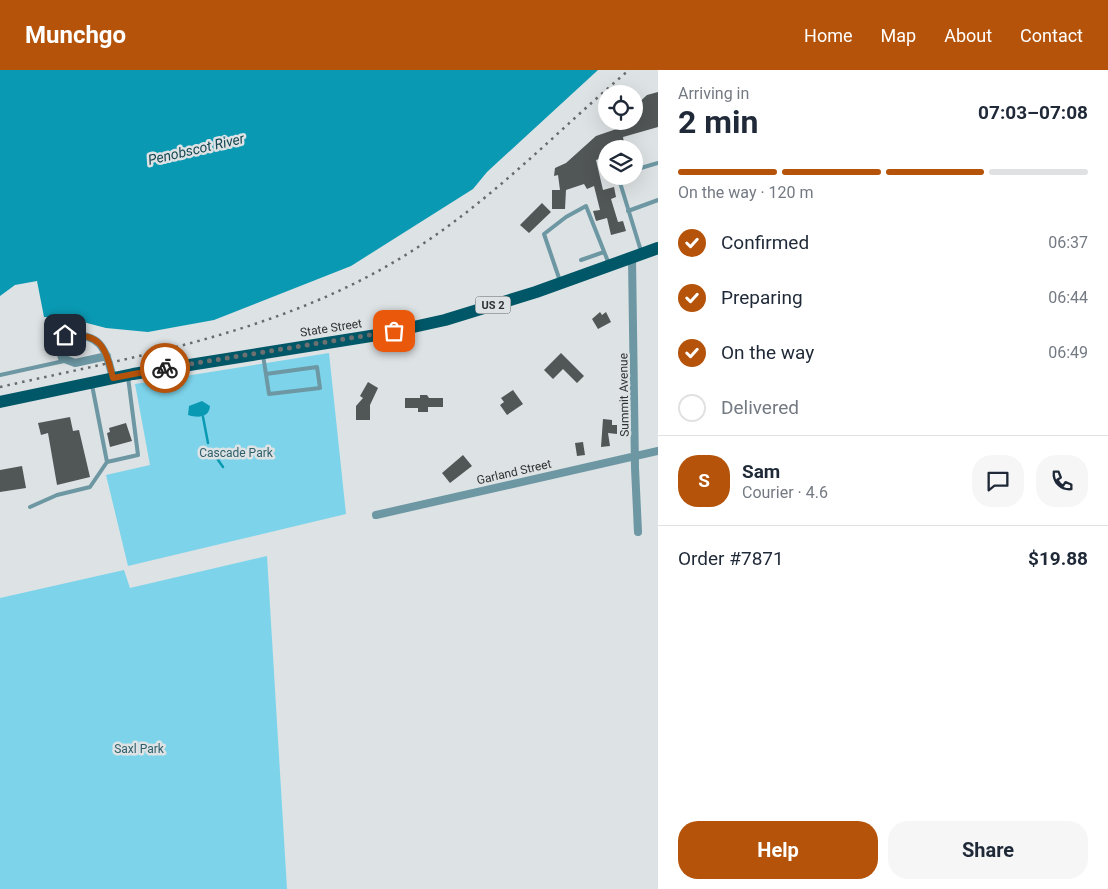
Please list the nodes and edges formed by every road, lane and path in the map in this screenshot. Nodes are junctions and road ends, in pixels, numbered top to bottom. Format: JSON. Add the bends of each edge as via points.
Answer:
{"nodes":[{"id":1,"x":658,"y":163,"type":"edge"},
{"id":2,"x":643,"y":167,"type":"edge"},
{"id":3,"x":621,"y":185,"type":"edge"},
{"id":4,"x":658,"y":200,"type":"edge"},
{"id":5,"x":628,"y":211,"type":"junction"},
{"id":6,"x":658,"y":248,"type":"edge"},
{"id":7,"x":604,"y":252,"type":"junction"},
{"id":8,"x":637,"y":256,"type":"junction"},
{"id":9,"x":581,"y":260,"type":"dead end"},
{"id":10,"x":610,"y":266,"type":"junction"},
{"id":11,"x":560,"y":283,"type":"junction"},
{"id":12,"x":262,"y":353,"type":"junction"},
{"id":13,"x":107,"y":356,"type":"junction"},
{"id":14,"x":66,"y":360,"type":"junction"},
{"id":15,"x":266,"y":374,"type":"junction"},
{"id":16,"x":0,"y":375,"type":"edge"},
{"id":17,"x":128,"y":375,"type":"junction"},
{"id":18,"x":113,"y":378,"type":"junction"},
{"id":19,"x":91,"y":383,"type":"junction"},
{"id":20,"x":0,"y":402,"type":"edge"},
{"id":21,"x":658,"y":451,"type":"edge"},
{"id":22,"x":636,"y":456,"type":"junction"},
{"id":23,"x":107,"y":462,"type":"junction"},
{"id":24,"x":30,"y":507,"type":"dead end"},
{"id":25,"x":376,"y":515,"type":"dead end"},
{"id":26,"x":638,"y":532,"type":"dead end"}],
"edges":[{"from":1,"to":2,"type":"lane"},
{"from":3,"to":5,"type":"lane"},
{"from":4,"to":5,"type":"lane"},
{"from":5,"to":8,"type":"lane"},
{"from":6,"to":8,"type":"main road","name":"State Street","number":"US 2"},
{"from":7,"to":9,"type":"lane"},
{"from":7,"to":10,"type":"lane"},
{"from":7,"to":11,"type":"lane","via":[[586,206],[566,217],[544,234]]},
{"from":8,"to":10,"type":"main road","name":"State Street","number":"US 2"},
{"from":8,"to":22,"type":"street","name":"Summit Avenue"},
{"from":10,"to":11,"type":"main road","name":"State Street","number":"US 2"},
{"from":11,"to":12,"type":"main road","name":"State Street","number":"US 2","via":[[445,320]]},
{"from":12,"to":15,"type":"lane"},
{"from":12,"to":17,"type":"main road","name":"State Street","number":"US 2"},
{"from":13,"to":14,"type":"street","via":[[75,363]]},
{"from":13,"to":14,"type":"street","via":[[95,338],[65,335],[58,345],[62,358]]},
{"from":13,"to":18,"type":"street"},
{"from":14,"to":16,"type":"lane"},
{"from":15,"to":15,"type":"lane","via":[[317,367],[320,388],[269,394]]},
{"from":17,"to":18,"type":"main road","name":"State Street","number":"US 2"},
{"from":17,"to":23,"type":"lane","via":[[138,455]]},
{"from":18,"to":19,"type":"main road","name":"State Street","number":"US 2"},
{"from":19,"to":20,"type":"main road","name":"State Street","number":"US 2"},
{"from":19,"to":23,"type":"lane"},
{"from":21,"to":22,"type":"street","name":"Garland Street"},
{"from":22,"to":25,"type":"street","name":"Garland Street"},
{"from":22,"to":26,"type":"street","name":"Summit Avenue"},
{"from":23,"to":24,"type":"lane","via":[[90,487],[57,495]]}]}
